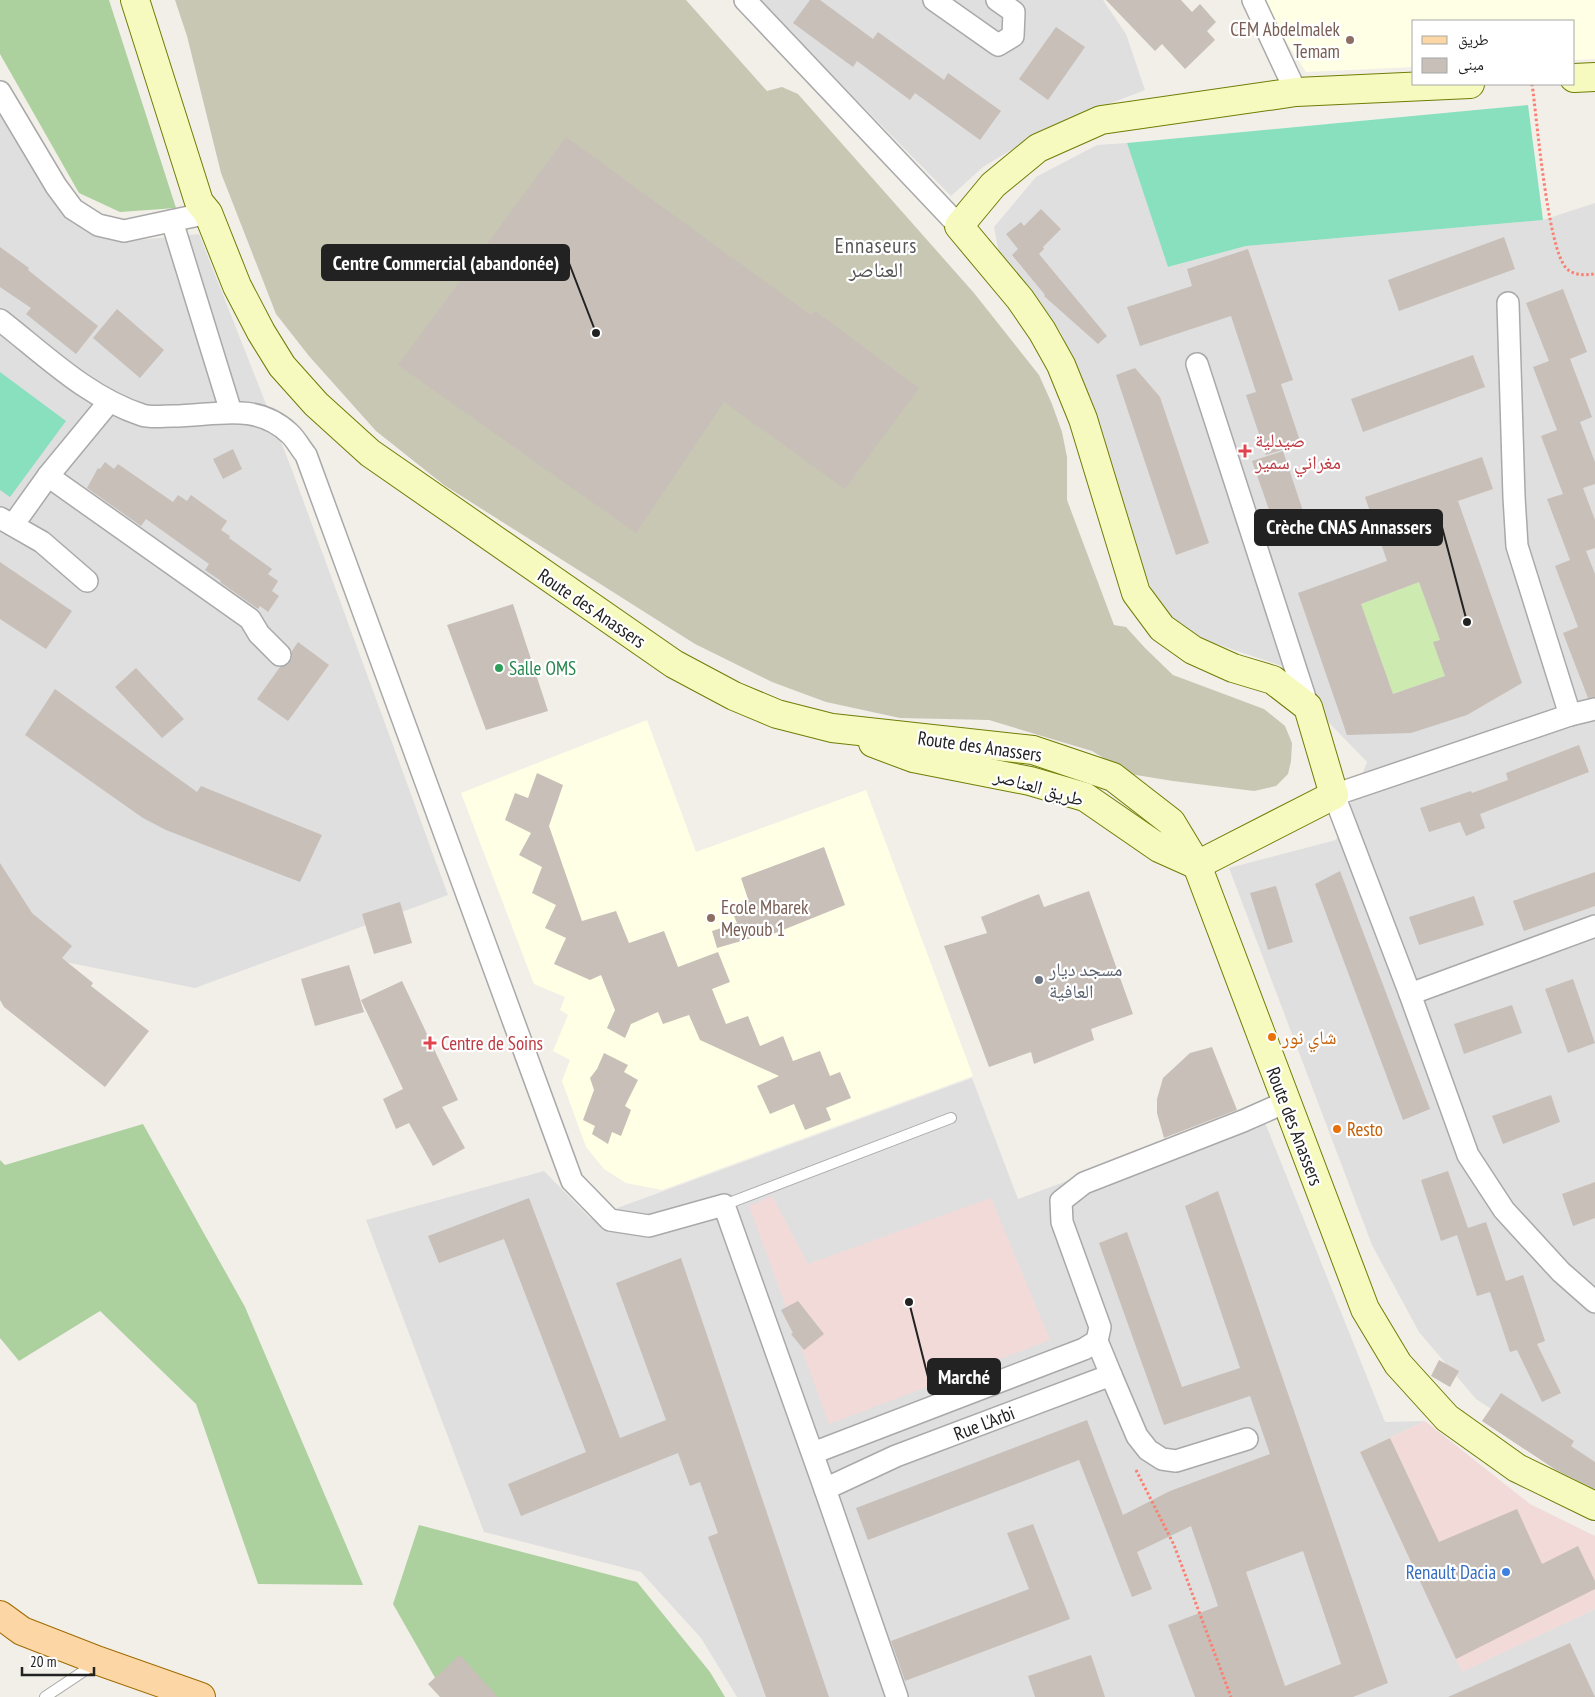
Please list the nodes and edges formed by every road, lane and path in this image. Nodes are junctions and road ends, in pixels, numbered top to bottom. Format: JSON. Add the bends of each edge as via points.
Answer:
{"nodes":[{"id":1,"x":135,"y":0,"type":"edge"},
{"id":2,"x":152,"y":0,"type":"edge"},
{"id":3,"x":745,"y":0,"type":"edge"},
{"id":4,"x":934,"y":0,"type":"edge"},
{"id":5,"x":997,"y":0,"type":"edge"},
{"id":6,"x":1253,"y":0,"type":"edge"},
{"id":7,"x":1595,"y":77,"type":"edge"},
{"id":8,"x":1575,"y":78,"type":"edge"},
{"id":9,"x":1448,"y":85,"type":"edge"},
{"id":10,"x":1532,"y":85,"type":"edge"},
{"id":11,"x":0,"y":92,"type":"edge"},
{"id":12,"x":1296,"y":92,"type":"junction"},
{"id":13,"x":208,"y":213,"type":"junction"},
{"id":14,"x":172,"y":221,"type":"junction"},
{"id":15,"x":959,"y":226,"type":"junction"},
{"id":16,"x":1595,"y":274,"type":"edge"},
{"id":17,"x":1508,"y":303,"type":"dead end"},
{"id":18,"x":0,"y":320,"type":"edge"},
{"id":19,"x":1197,"y":364,"type":"dead end"},
{"id":20,"x":109,"y":402,"type":"junction"},
{"id":21,"x":231,"y":412,"type":"junction"},
{"id":22,"x":48,"y":476,"type":"junction"},
{"id":23,"x":6,"y":521,"type":"edge"},
{"id":24,"x":87,"y":581,"type":"dead end"},
{"id":25,"x":280,"y":654,"type":"dead end"},
{"id":26,"x":1308,"y":707,"type":"junction"},
{"id":27,"x":1595,"y":709,"type":"edge"},
{"id":28,"x":1570,"y":715,"type":"junction"},
{"id":29,"x":832,"y":728,"type":"junction"},
{"id":30,"x":1334,"y":795,"type":"junction"},
{"id":31,"x":1197,"y":865,"type":"junction"},
{"id":32,"x":1595,"y":926,"type":"edge"},
{"id":33,"x":1410,"y":994,"type":"junction"},
{"id":34,"x":1286,"y":1102,"type":"junction"},
{"id":35,"x":951,"y":1118,"type":"dead end"},
{"id":36,"x":724,"y":1205,"type":"junction"},
{"id":37,"x":1595,"y":1302,"type":"edge"},
{"id":38,"x":1097,"y":1341,"type":"junction"},
{"id":39,"x":1111,"y":1375,"type":"junction"},
{"id":40,"x":1137,"y":1436,"type":"junction"},
{"id":41,"x":1247,"y":1439,"type":"dead end"},
{"id":42,"x":813,"y":1453,"type":"junction"},
{"id":43,"x":825,"y":1489,"type":"junction"},
{"id":44,"x":1595,"y":1506,"type":"edge"},
{"id":45,"x":0,"y":1615,"type":"edge"},
{"id":46,"x":99,"y":1661,"type":"junction"},
{"id":47,"x":45,"y":1697,"type":"edge"},
{"id":48,"x":201,"y":1697,"type":"edge"},
{"id":49,"x":897,"y":1697,"type":"edge"},
{"id":50,"x":1231,"y":1697,"type":"edge"}],
"edges":[{"from":1,"to":13,"type":"main road","via":[[199,202]]},
{"from":2,"to":13,"type":"main road","via":[[210,200]]},
{"from":3,"to":15,"type":"street"},
{"from":4,"to":5,"type":"street","via":[[998,45],[1013,36],[1014,12]]},
{"from":6,"to":12,"type":"street"},
{"from":7,"to":8,"type":"main road"},
{"from":9,"to":12,"type":"main road"},
{"from":10,"to":16,"type":"path","via":[[1550,218],[1557,246],[1565,267],[1573,273]]},
{"from":11,"to":14,"type":"street","via":[[73,209],[98,225],[124,231]]},
{"from":12,"to":15,"type":"main road","via":[[1101,120],[1038,148],[993,185]]},
{"from":13,"to":14,"type":"street"},
{"from":13,"to":29,"type":"main road","name":"Route des Anassers","via":[[237,286],[282,366],[316,404],[370,453],[674,664],[776,714]]},
{"from":14,"to":21,"type":"street"},
{"from":15,"to":26,"type":"main road","via":[[1020,299],[1061,365],[1083,419],[1136,593],[1162,628],[1193,650],[1233,668],[1273,680]]},
{"from":17,"to":28,"type":"street","via":[[1517,546]]},
{"from":18,"to":20,"type":"street","via":[[82,385]]},
{"from":19,"to":26,"type":"street"},
{"from":20,"to":21,"type":"street","via":[[145,416]]},
{"from":20,"to":22,"type":"street"},
{"from":21,"to":36,"type":"street","via":[[264,417],[290,433],[306,455],[572,1181],[610,1220],[649,1226]]},
{"from":22,"to":23,"type":"street"},
{"from":22,"to":25,"type":"street","via":[[250,619],[259,634]]},
{"from":23,"to":24,"type":"street","via":[[42,542]]},
{"from":26,"to":30,"type":"main road"},
{"from":27,"to":28,"type":"street"},
{"from":28,"to":30,"type":"street"},
{"from":29,"to":31,"type":"main road","name":"طريق العناصر","via":[[913,758],[1030,781],[1085,797],[1159,848]]},
{"from":29,"to":31,"type":"main road","name":"Route des Anassers","via":[[1033,750],[1113,777],[1171,822]]},
{"from":30,"to":31,"type":"main road"},
{"from":30,"to":33,"type":"street"},
{"from":31,"to":34,"type":"main road","name":"Route des Anassers"},
{"from":32,"to":33,"type":"street"},
{"from":33,"to":37,"type":"street","via":[[1468,1155],[1504,1210],[1560,1272]]},
{"from":34,"to":38,"type":"street","via":[[1084,1183],[1061,1202],[1062,1222],[1100,1327]]},
{"from":34,"to":44,"type":"main road","name":"Route des Anassers","via":[[1365,1309],[1398,1364],[1447,1418],[1517,1468]]},
{"from":35,"to":36,"type":"lane"},
{"from":36,"to":42,"type":"street"},
{"from":38,"to":39,"type":"street"},
{"from":38,"to":42,"type":"street","via":[[1084,1349]]},
{"from":39,"to":40,"type":"street"},
{"from":39,"to":43,"type":"street","name":"Rue L'Arbi","via":[[896,1456]]},
{"from":40,"to":41,"type":"street","via":[[1148,1450],[1162,1459],[1176,1461]]},
{"from":40,"to":50,"type":"path","via":[[1125,1450],[1174,1546]]},
{"from":42,"to":43,"type":"street"},
{"from":43,"to":49,"type":"street"},
{"from":45,"to":46,"type":"main road","via":[[22,1631]]},
{"from":46,"to":47,"type":"lane"},
{"from":46,"to":48,"type":"main road"}]}
